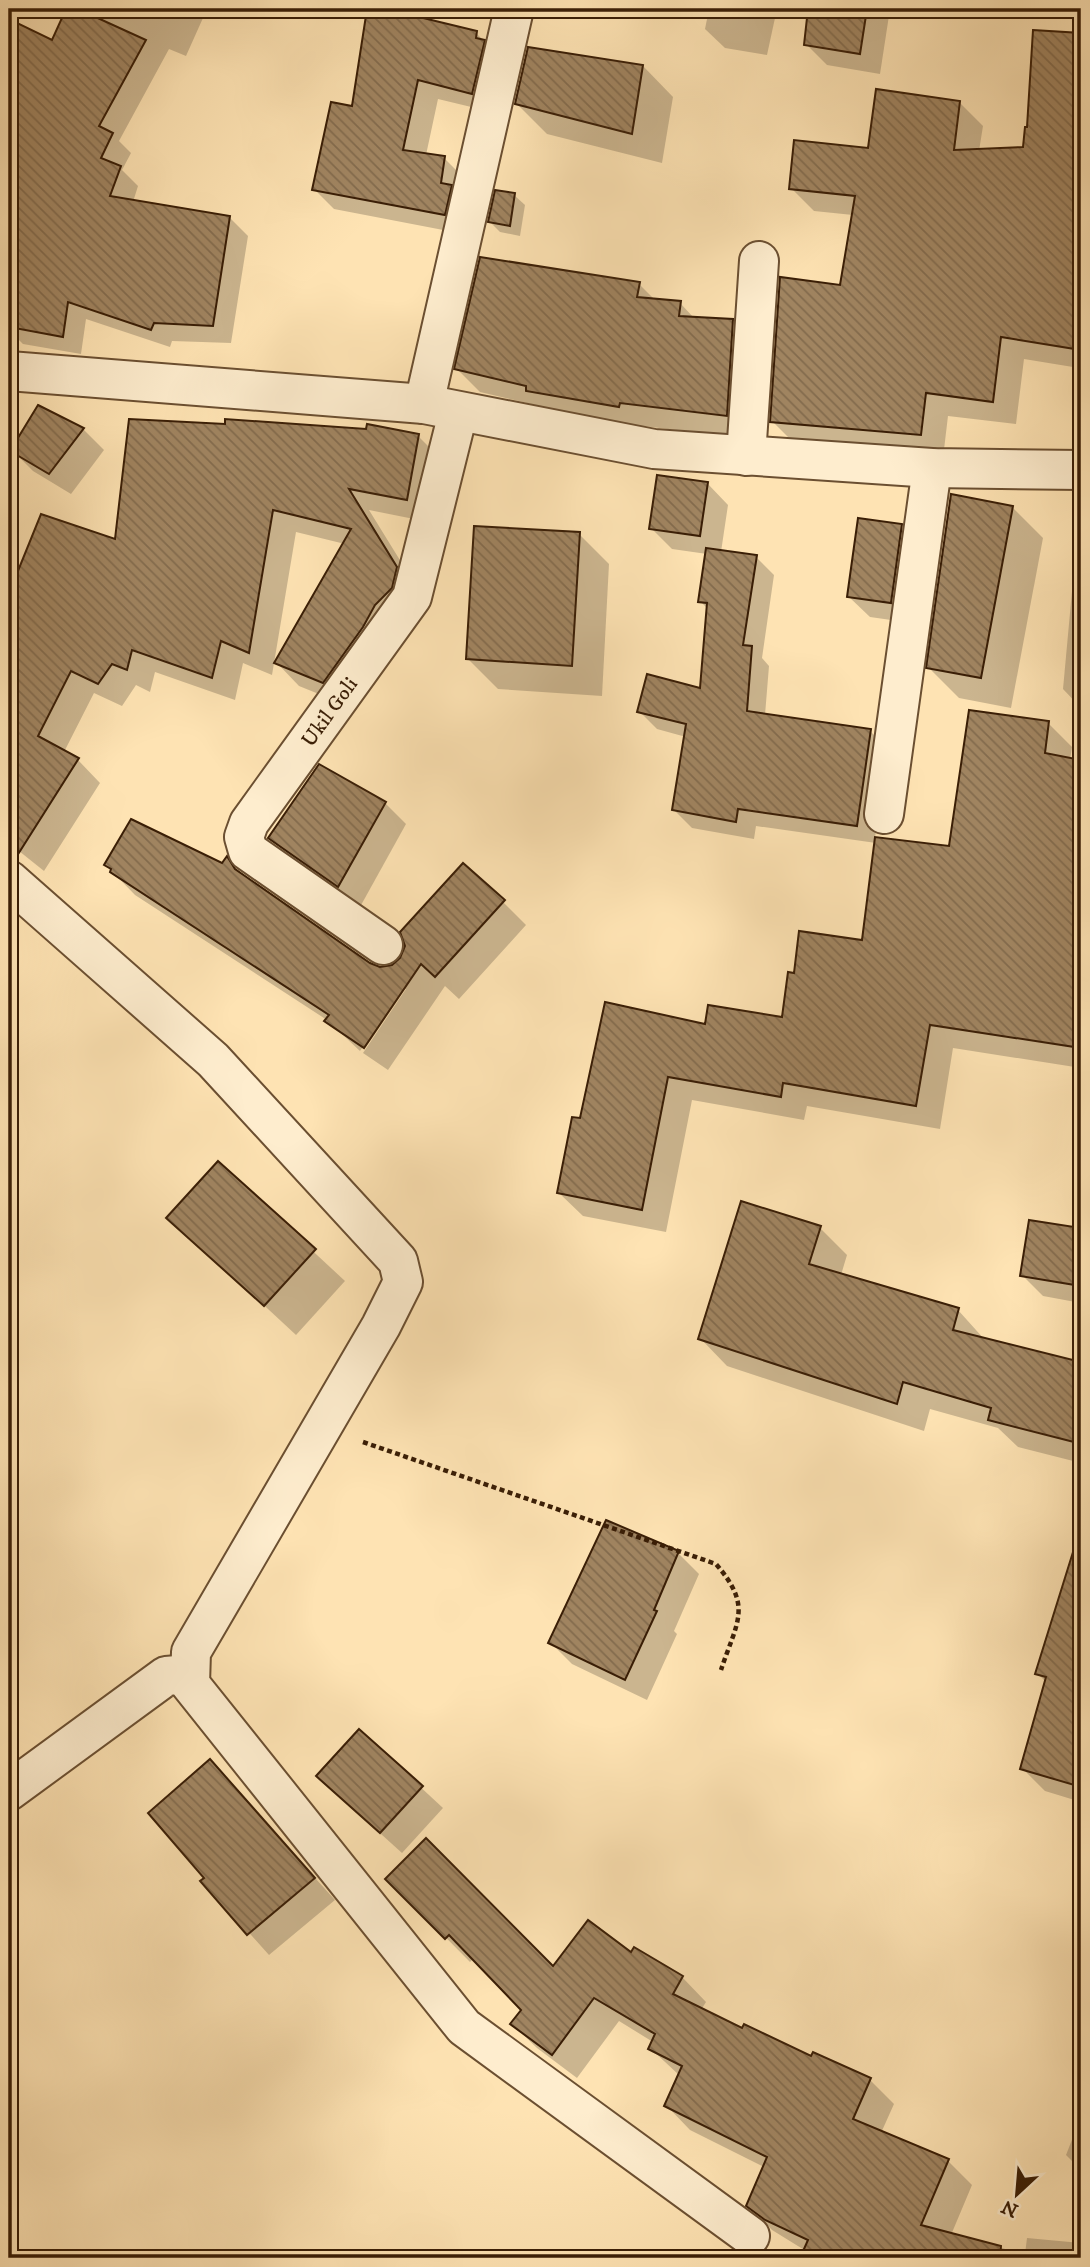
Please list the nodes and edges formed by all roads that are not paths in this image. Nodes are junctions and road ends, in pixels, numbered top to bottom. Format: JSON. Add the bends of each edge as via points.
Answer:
{"nodes":[{"id":1,"x":514,"y":9,"type":"edge"},
{"id":2,"x":759,"y":261,"type":"dead end"},
{"id":3,"x":9,"y":371,"type":"edge"},
{"id":4,"x":441,"y":409,"type":"junction"},
{"id":5,"x":746,"y":456,"type":"junction"},
{"id":6,"x":932,"y":468,"type":"junction"},
{"id":7,"x":1081,"y":470,"type":"edge"},
{"id":8,"x":884,"y":814,"type":"dead end"},
{"id":9,"x":9,"y":880,"type":"edge"},
{"id":10,"x":383,"y":945,"type":"dead end"},
{"id":11,"x":190,"y":1674,"type":"junction"},
{"id":12,"x":9,"y":1791,"type":"edge"},
{"id":13,"x":750,"y":2236,"type":"dead end"}],
"edges":[{"from":1,"to":4,"type":"street"},
{"from":2,"to":5,"type":"street"},
{"from":3,"to":4,"type":"street"},
{"from":4,"to":5,"type":"street","via":[[654,449]]},
{"from":4,"to":10,"type":"street","name":"Ukil Goli","via":[[412,597],[257,812],[244,837],[248,851]]},
{"from":5,"to":6,"type":"street"},
{"from":6,"to":7,"type":"street"},
{"from":6,"to":8,"type":"street"},
{"from":9,"to":11,"type":"street","via":[[213,1060],[398,1261],[402,1282],[382,1326],[191,1651]]},
{"from":11,"to":12,"type":"street","via":[[166,1676]]},
{"from":11,"to":13,"type":"street","via":[[190,1684],[464,2028]]}]}
